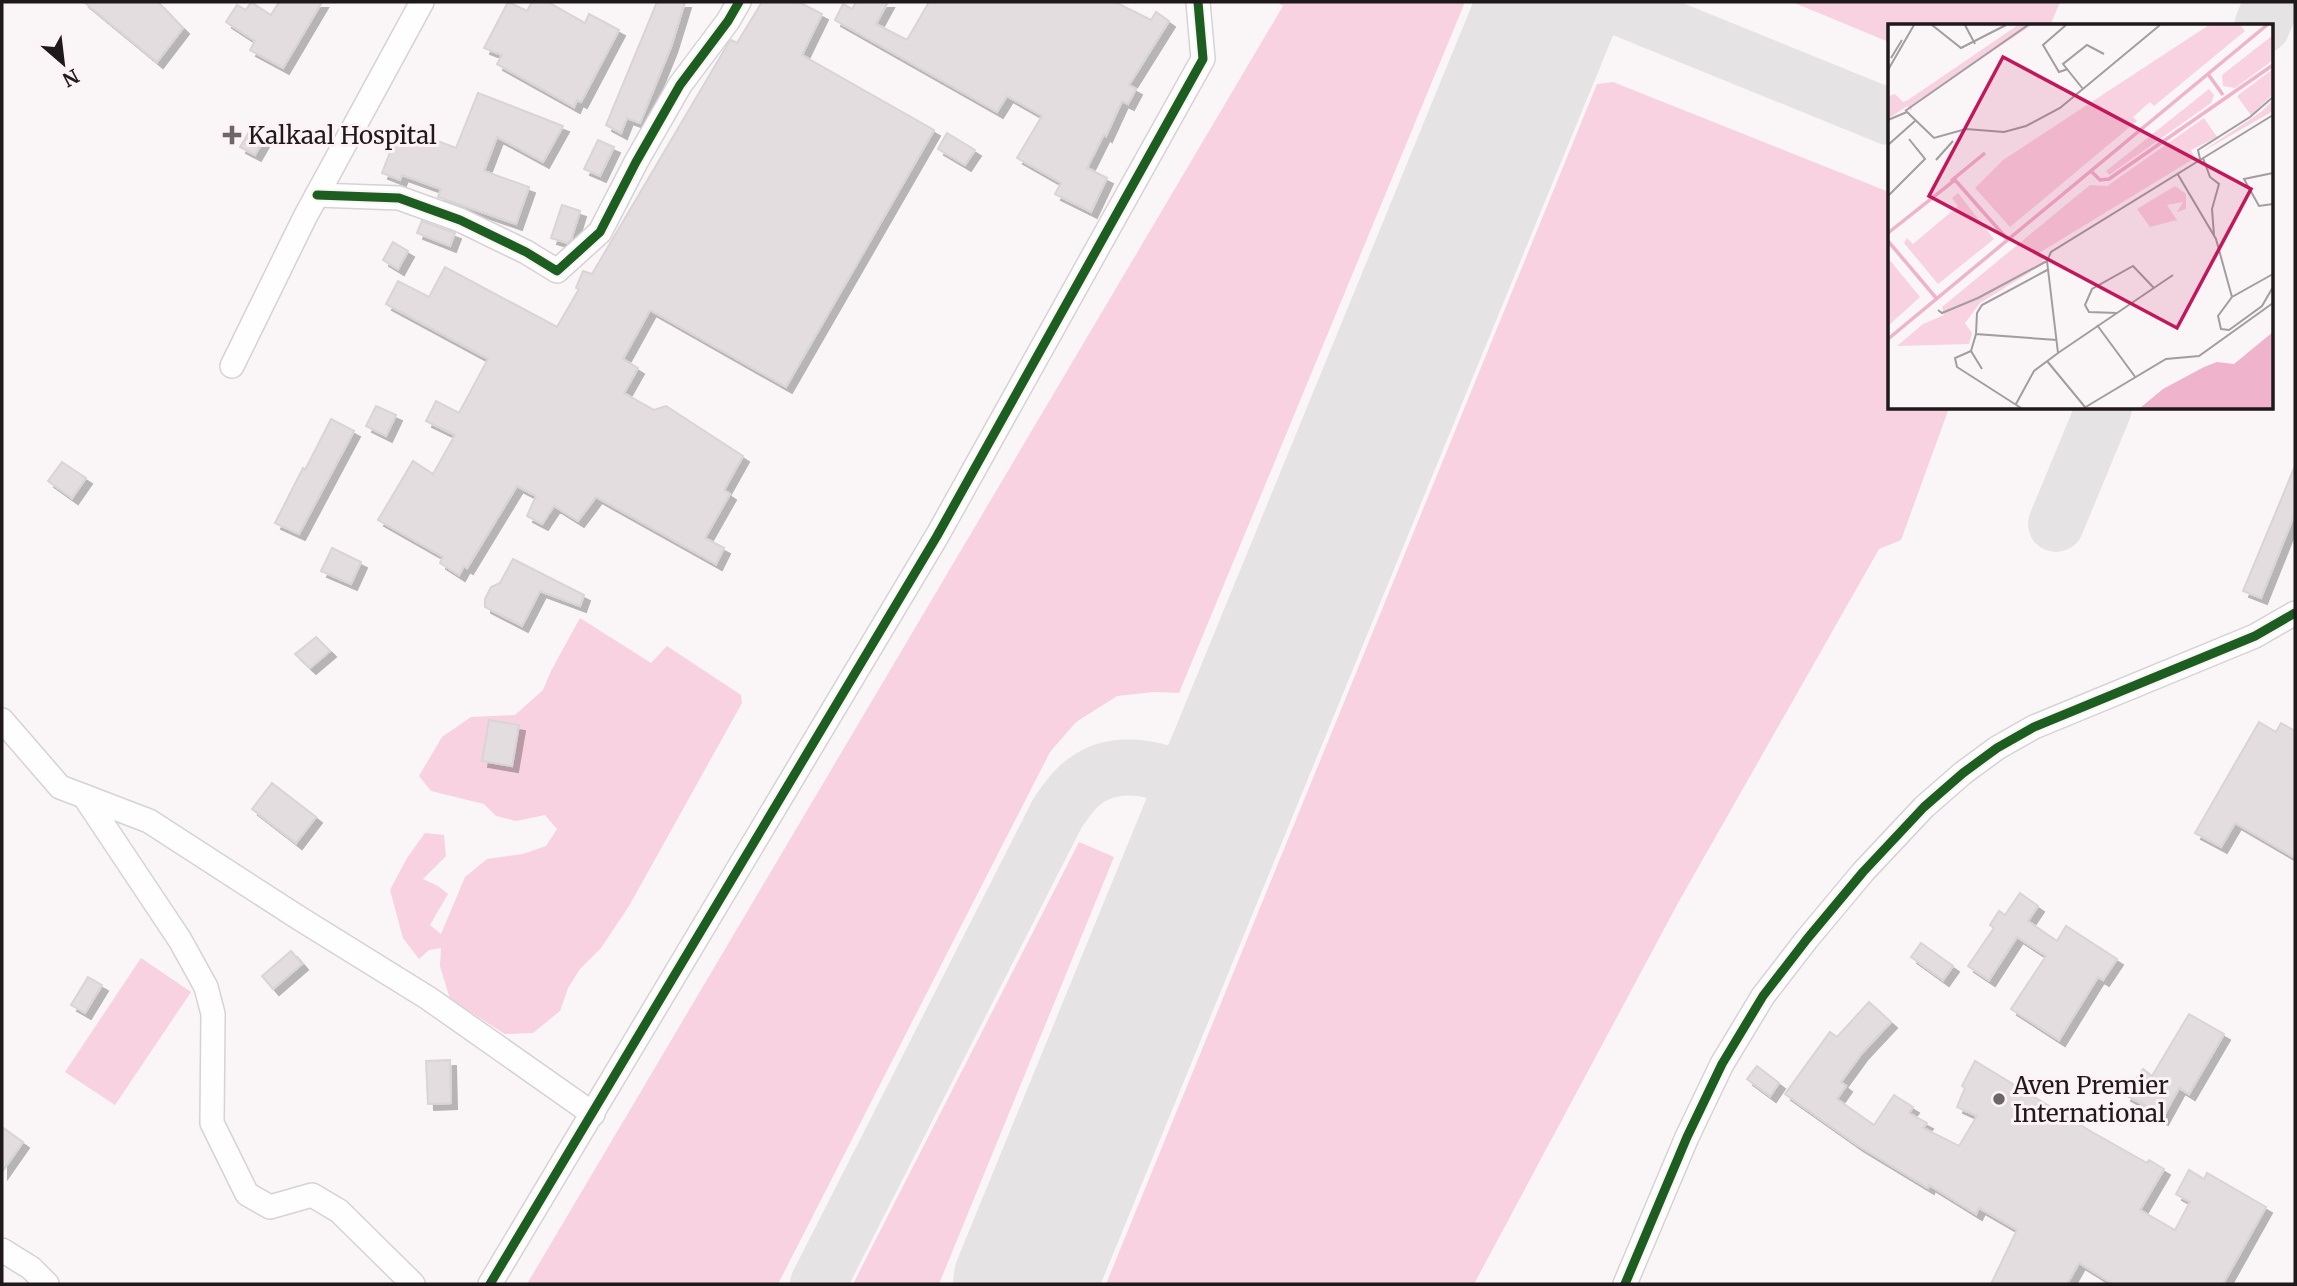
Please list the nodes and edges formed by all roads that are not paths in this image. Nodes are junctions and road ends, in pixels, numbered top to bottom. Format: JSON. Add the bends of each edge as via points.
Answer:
{"nodes":[{"id":1,"x":422,"y":2,"type":"edge"},
{"id":2,"x":739,"y":2,"type":"edge"},
{"id":3,"x":1198,"y":2,"type":"edge"},
{"id":4,"x":317,"y":195,"type":"junction"},
{"id":5,"x":232,"y":366,"type":"dead end"},
{"id":6,"x":2295,"y":612,"type":"edge"},
{"id":7,"x":2,"y":720,"type":"edge"},
{"id":8,"x":84,"y":796,"type":"junction"},
{"id":9,"x":593,"y":1114,"type":"junction"},
{"id":10,"x":2,"y":1250,"type":"edge"},
{"id":11,"x":47,"y":1284,"type":"edge"},
{"id":12,"x":413,"y":1284,"type":"edge"},
{"id":13,"x":490,"y":1284,"type":"edge"},
{"id":14,"x":1625,"y":1284,"type":"edge"}],
"edges":[{"from":1,"to":4,"type":"street"},
{"from":2,"to":4,"type":"street","via":[[680,85],[600,232],[557,271],[460,220],[399,198]]},
{"from":3,"to":9,"type":"street","via":[[1203,59],[937,536]]},
{"from":4,"to":5,"type":"street"},
{"from":6,"to":14,"type":"street","via":[[2255,636],[2034,727],[1997,748],[1924,807],[1847,891],[1763,996],[1716,1076]]},
{"from":7,"to":8,"type":"street","via":[[60,787]]},
{"from":8,"to":9,"type":"street","via":[[149,821],[428,998]]},
{"from":8,"to":12,"type":"street","via":[[206,987],[213,1014],[212,1123],[247,1194],[270,1207],[312,1195],[339,1211]]},
{"from":9,"to":13,"type":"street"},
{"from":10,"to":11,"type":"street"}]}
